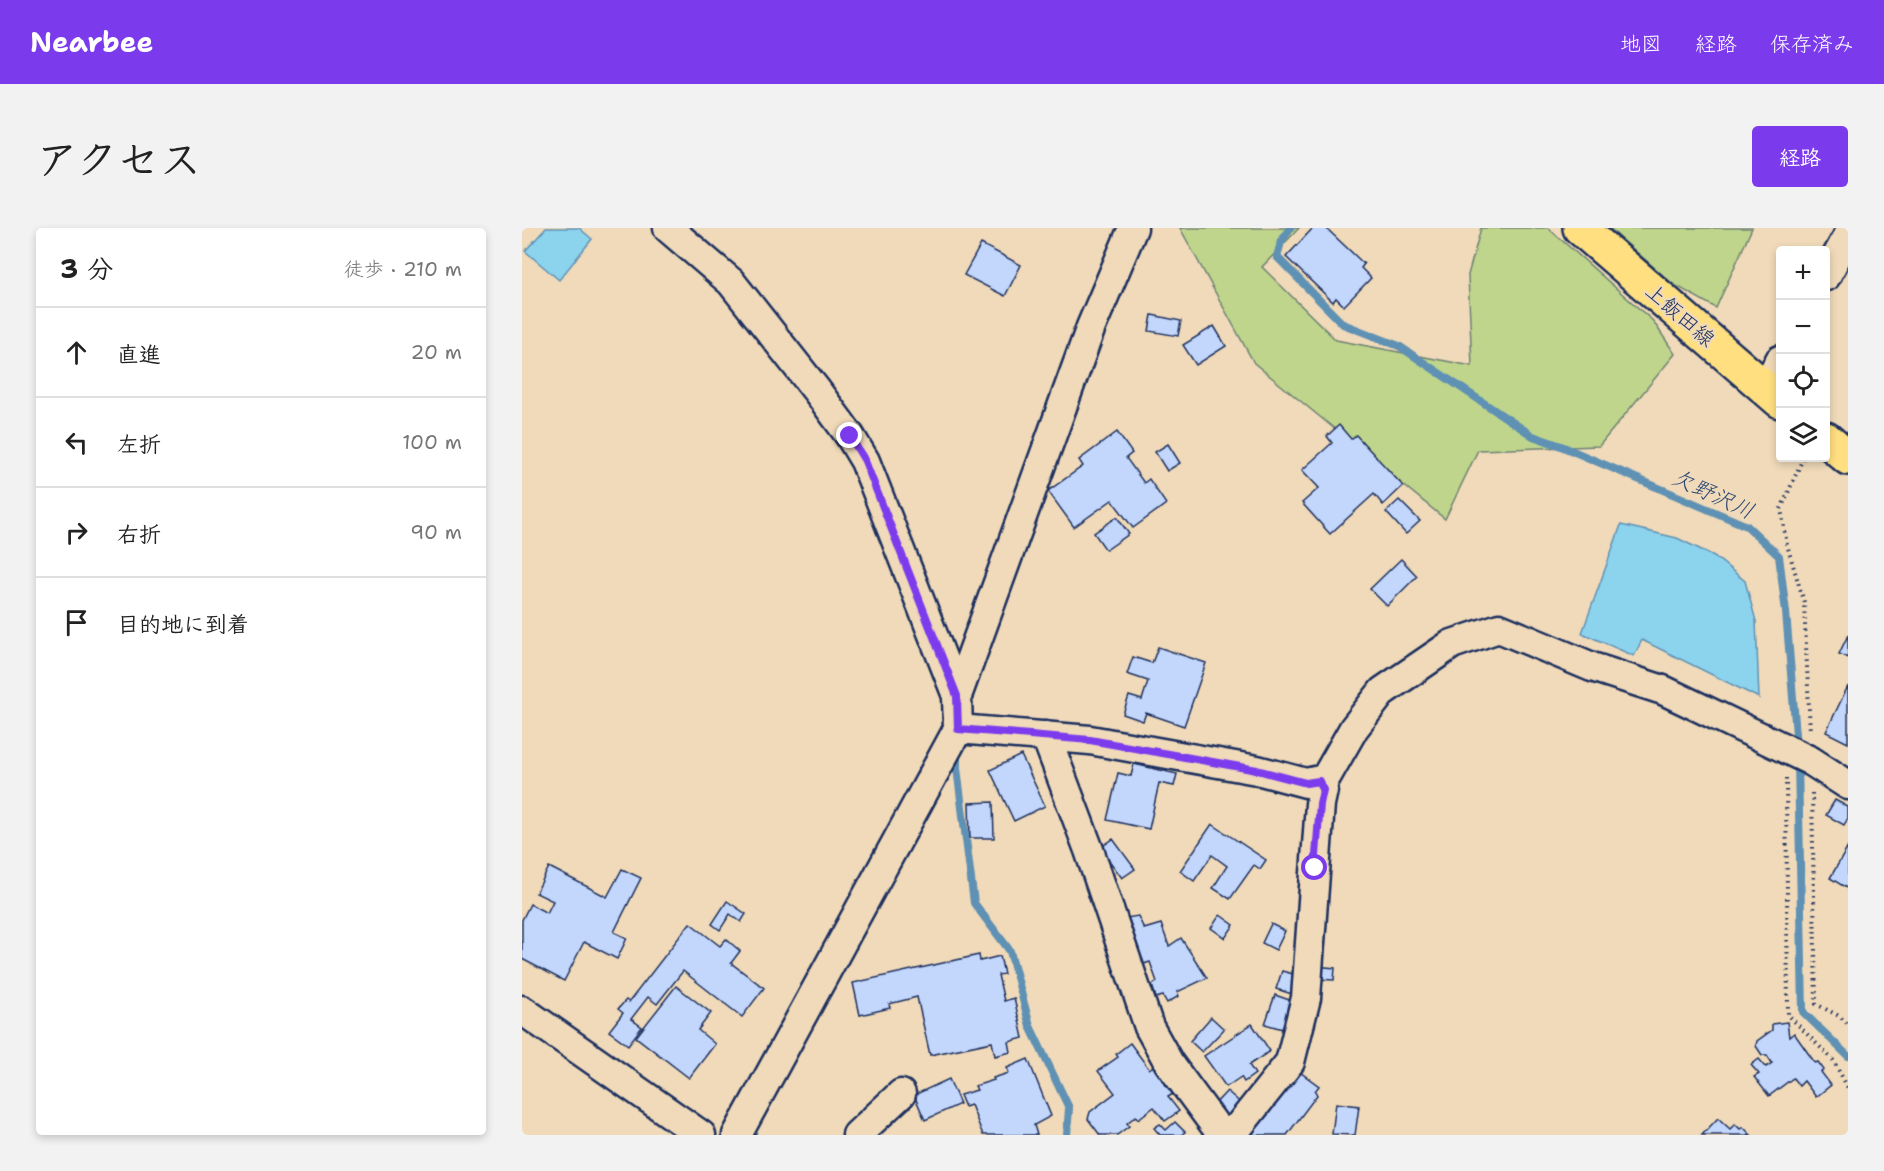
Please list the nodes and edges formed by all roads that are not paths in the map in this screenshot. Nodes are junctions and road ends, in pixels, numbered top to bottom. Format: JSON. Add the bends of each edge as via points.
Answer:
{"nodes":[{"id":1,"x":668,"y":228,"type":"edge"},
{"id":2,"x":1133,"y":228,"type":"edge"},
{"id":3,"x":1580,"y":228,"type":"edge"},
{"id":4,"x":1848,"y":236,"type":"edge"},
{"id":5,"x":1830,"y":269,"type":"edge"},
{"id":6,"x":1776,"y":380,"type":"edge"},
{"id":7,"x":1773,"y":395,"type":"edge"},
{"id":8,"x":1830,"y":442,"type":"edge"},
{"id":9,"x":1848,"y":458,"type":"edge"},
{"id":10,"x":957,"y":696,"type":"junction"},
{"id":11,"x":958,"y":729,"type":"junction"},
{"id":12,"x":1046,"y":736,"type":"junction"},
{"id":13,"x":1319,"y":781,"type":"junction"},
{"id":14,"x":1848,"y":784,"type":"edge"},
{"id":15,"x":522,"y":1010,"type":"edge"},
{"id":16,"x":901,"y":1094,"type":"dead end"},
{"id":17,"x":701,"y":1135,"type":"edge"},
{"id":18,"x":737,"y":1135,"type":"edge"},
{"id":19,"x":857,"y":1135,"type":"edge"},
{"id":20,"x":1222,"y":1135,"type":"edge"}],
"edges":[{"from":1,"to":10,"type":"street","via":[[731,282],[850,436],[865,461]]},
{"from":2,"to":10,"type":"street","via":[[1091,327]]},
{"from":3,"to":7,"type":"main road","name":"上飯田線"},
{"from":4,"to":5,"type":"street"},
{"from":6,"to":7,"type":"street"},
{"from":8,"to":9,"type":"main road"},
{"from":10,"to":11,"type":"street"},
{"from":11,"to":12,"type":"street"},
{"from":11,"to":18,"type":"street"},
{"from":12,"to":13,"type":"street","via":[[1090,740],[1257,770],[1306,783]]},
{"from":12,"to":20,"type":"street","via":[[1149,1027],[1169,1063]]},
{"from":13,"to":14,"type":"street","via":[[1325,779],[1354,728],[1383,691],[1452,644],[1499,628],[1592,667],[1663,690],[1796,754]]},
{"from":13,"to":20,"type":"street","via":[[1323,790],[1306,998],[1290,1062],[1239,1126]]},
{"from":15,"to":17,"type":"street"},
{"from":16,"to":19,"type":"street"}]}
